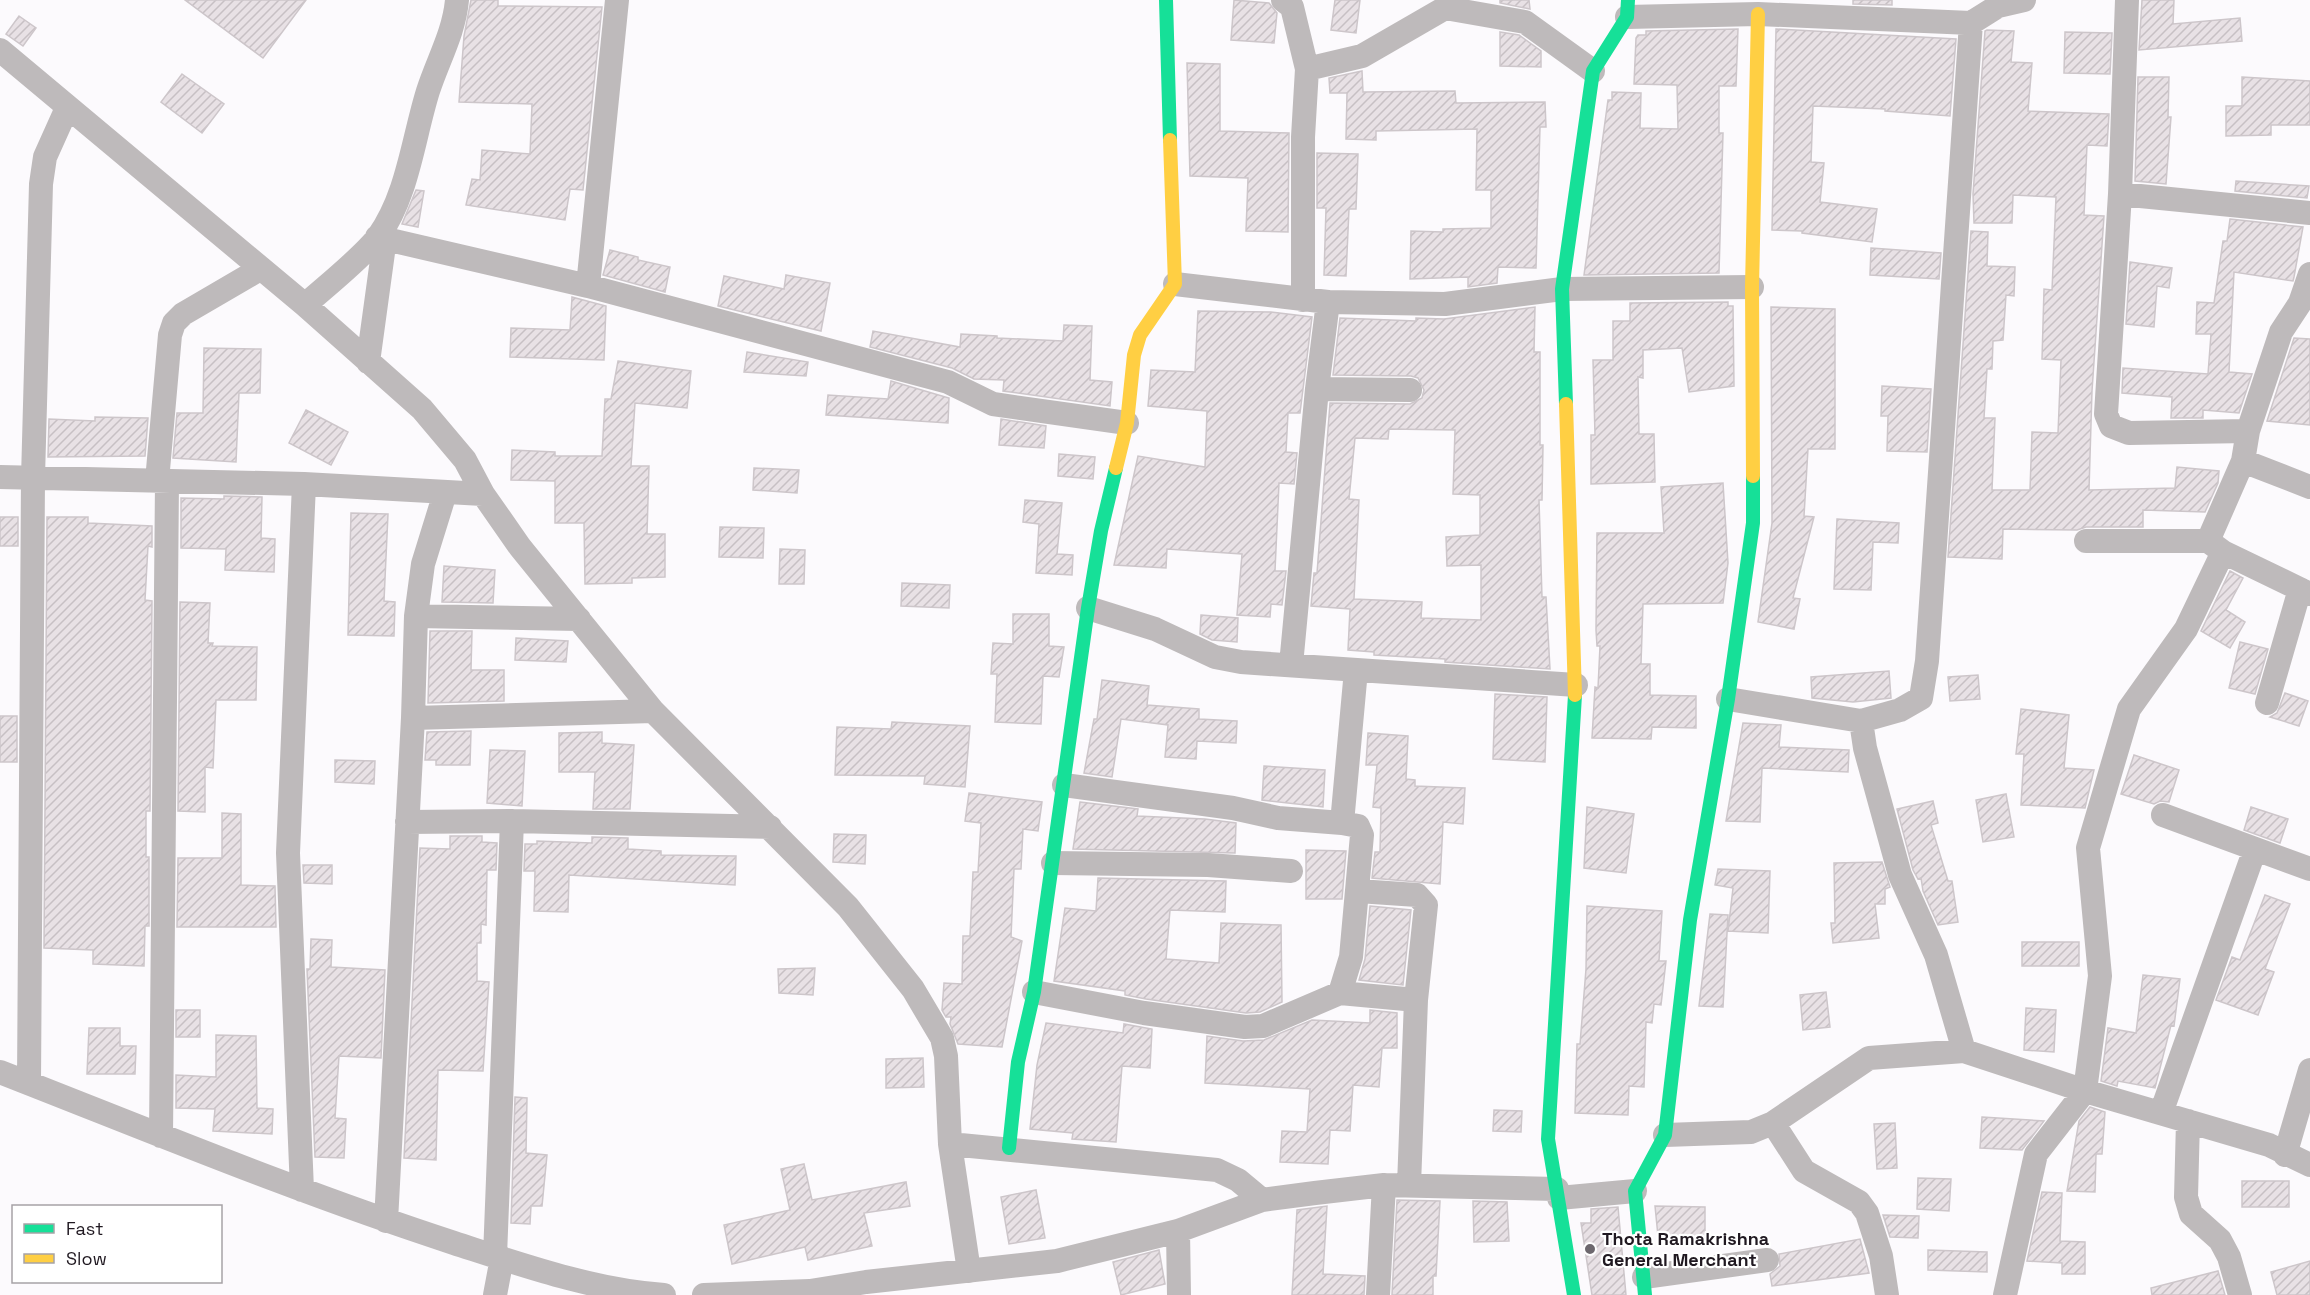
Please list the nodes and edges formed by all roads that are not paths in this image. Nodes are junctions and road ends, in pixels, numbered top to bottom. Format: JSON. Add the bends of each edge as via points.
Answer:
{"nodes":[{"id":1,"x":457,"y":0,"type":"edge"},
{"id":2,"x":617,"y":0,"type":"edge"},
{"id":3,"x":1166,"y":0,"type":"edge"},
{"id":4,"x":1283,"y":0,"type":"edge"},
{"id":5,"x":2024,"y":0,"type":"edge"},
{"id":6,"x":2127,"y":0,"type":"edge"},
{"id":7,"x":1998,"y":3,"type":"edge"},
{"id":8,"x":1458,"y":5,"type":"edge"},
{"id":9,"x":1804,"y":8,"type":"edge"},
{"id":10,"x":1627,"y":9,"type":"edge"},
{"id":11,"x":1758,"y":14,"type":"junction"},
{"id":12,"x":1971,"y":23,"type":"junction"},
{"id":13,"x":0,"y":50,"type":"edge"},
{"id":14,"x":1307,"y":69,"type":"junction"},
{"id":15,"x":1593,"y":71,"type":"junction"},
{"id":16,"x":67,"y":108,"type":"junction"},
{"id":17,"x":2120,"y":194,"type":"junction"},
{"id":18,"x":2310,"y":213,"type":"edge"},
{"id":19,"x":381,"y":238,"type":"junction"},
{"id":20,"x":260,"y":269,"type":"junction"},
{"id":21,"x":2310,"y":274,"type":"edge"},
{"id":22,"x":1175,"y":284,"type":"junction"},
{"id":23,"x":588,"y":286,"type":"junction"},
{"id":24,"x":1752,"y":287,"type":"junction"},
{"id":25,"x":1562,"y":289,"type":"junction"},
{"id":26,"x":1303,"y":300,"type":"junction"},
{"id":27,"x":1328,"y":302,"type":"junction"},
{"id":28,"x":305,"y":305,"type":"junction"},
{"id":29,"x":368,"y":362,"type":"junction"},
{"id":30,"x":1317,"y":389,"type":"junction"},
{"id":31,"x":1410,"y":390,"type":"dead end"},
{"id":32,"x":1127,"y":423,"type":"junction"},
{"id":33,"x":2248,"y":431,"type":"junction"},
{"id":34,"x":2243,"y":461,"type":"junction"},
{"id":35,"x":0,"y":477,"type":"edge"},
{"id":36,"x":33,"y":478,"type":"junction"},
{"id":37,"x":162,"y":482,"type":"junction"},
{"id":38,"x":304,"y":484,"type":"junction"},
{"id":39,"x":2310,"y":488,"type":"edge"},
{"id":40,"x":445,"y":493,"type":"junction"},
{"id":41,"x":483,"y":494,"type":"junction"},
{"id":42,"x":2086,"y":542,"type":"dead end"},
{"id":43,"x":2216,"y":547,"type":"junction"},
{"id":44,"x":2305,"y":592,"type":"edge"},
{"id":45,"x":1088,"y":608,"type":"junction"},
{"id":46,"x":416,"y":616,"type":"junction"},
{"id":47,"x":579,"y":619,"type":"junction"},
{"id":48,"x":1291,"y":665,"type":"junction"},
{"id":49,"x":1356,"y":670,"type":"junction"},
{"id":50,"x":1576,"y":685,"type":"junction"},
{"id":51,"x":1728,"y":699,"type":"junction"},
{"id":52,"x":2267,"y":703,"type":"dead end"},
{"id":53,"x":653,"y":711,"type":"junction"},
{"id":54,"x":413,"y":718,"type":"junction"},
{"id":55,"x":1861,"y":721,"type":"junction"},
{"id":56,"x":1064,"y":785,"type":"junction"},
{"id":57,"x":2163,"y":815,"type":"dead end"},
{"id":58,"x":512,"y":821,"type":"junction"},
{"id":59,"x":407,"y":822,"type":"junction"},
{"id":60,"x":1342,"y":823,"type":"junction"},
{"id":61,"x":770,"y":827,"type":"junction"},
{"id":62,"x":2255,"y":849,"type":"junction"},
{"id":63,"x":1053,"y":863,"type":"junction"},
{"id":64,"x":2310,"y":869,"type":"edge"},
{"id":65,"x":1291,"y":871,"type":"dead end"},
{"id":66,"x":1358,"y":891,"type":"junction"},
{"id":67,"x":1034,"y":992,"type":"junction"},
{"id":68,"x":1340,"y":993,"type":"junction"},
{"id":69,"x":1416,"y":1000,"type":"junction"},
{"id":70,"x":1964,"y":1051,"type":"junction"},
{"id":71,"x":2310,"y":1070,"type":"edge"},
{"id":72,"x":0,"y":1072,"type":"edge"},
{"id":73,"x":28,"y":1083,"type":"junction"},
{"id":74,"x":2085,"y":1091,"type":"junction"},
{"id":75,"x":2161,"y":1113,"type":"junction"},
{"id":76,"x":2188,"y":1121,"type":"junction"},
{"id":77,"x":1773,"y":1123,"type":"junction"},
{"id":78,"x":161,"y":1136,"type":"junction"},
{"id":79,"x":1665,"y":1136,"type":"junction"},
{"id":80,"x":950,"y":1144,"type":"junction"},
{"id":81,"x":1009,"y":1148,"type":"junction"},
{"id":82,"x":2285,"y":1155,"type":"junction"},
{"id":83,"x":2310,"y":1172,"type":"edge"},
{"id":84,"x":1384,"y":1185,"type":"junction"},
{"id":85,"x":1409,"y":1185,"type":"junction"},
{"id":86,"x":302,"y":1190,"type":"junction"},
{"id":87,"x":1635,"y":1191,"type":"junction"},
{"id":88,"x":1558,"y":1193,"type":"junction"},
{"id":89,"x":1262,"y":1200,"type":"junction"},
{"id":90,"x":386,"y":1221,"type":"junction"},
{"id":91,"x":1178,"y":1231,"type":"junction"},
{"id":92,"x":498,"y":1257,"type":"junction"},
{"id":93,"x":1767,"y":1260,"type":"dead end"},
{"id":94,"x":969,"y":1271,"type":"junction"},
{"id":95,"x":1644,"y":1286,"type":"edge"},
{"id":96,"x":811,"y":1293,"type":"edge"},
{"id":97,"x":495,"y":1295,"type":"edge"},
{"id":98,"x":664,"y":1295,"type":"edge"},
{"id":99,"x":704,"y":1295,"type":"edge"},
{"id":100,"x":1179,"y":1295,"type":"edge"},
{"id":101,"x":1378,"y":1295,"type":"edge"},
{"id":102,"x":1574,"y":1295,"type":"edge"},
{"id":103,"x":1887,"y":1295,"type":"edge"},
{"id":104,"x":2005,"y":1295,"type":"edge"},
{"id":105,"x":2240,"y":1295,"type":"edge"}],
"edges":[{"from":1,"to":19,"type":"street","via":[[449,41]]},
{"from":2,"to":23,"type":"street"},
{"from":3,"to":22,"type":"street"},
{"from":4,"to":14,"type":"street","via":[[1293,7]]},
{"from":5,"to":7,"type":"street"},
{"from":6,"to":17,"type":"street"},
{"from":7,"to":12,"type":"street"},
{"from":8,"to":14,"type":"street","via":[[1445,8],[1362,56]]},
{"from":8,"to":15,"type":"street","via":[[1525,22]]},
{"from":9,"to":11,"type":"street"},
{"from":9,"to":12,"type":"street"},
{"from":10,"to":11,"type":"street"},
{"from":10,"to":15,"type":"street"},
{"from":11,"to":24,"type":"street"},
{"from":12,"to":55,"type":"street","via":[[1927,661],[1921,698],[1900,710]]},
{"from":13,"to":16,"type":"street"},
{"from":14,"to":26,"type":"street"},
{"from":15,"to":25,"type":"street"},
{"from":16,"to":20,"type":"street"},
{"from":16,"to":36,"type":"street","via":[[42,171]]},
{"from":17,"to":18,"type":"street"},
{"from":17,"to":33,"type":"street","via":[[2106,414],[2111,426],[2129,433]]},
{"from":19,"to":23,"type":"street"},
{"from":19,"to":28,"type":"street"},
{"from":19,"to":29,"type":"street"},
{"from":20,"to":28,"type":"street"},
{"from":20,"to":37,"type":"street","via":[[174,323],[170,335]]},
{"from":21,"to":33,"type":"street","via":[[2300,303],[2281,332]]},
{"from":22,"to":26,"type":"street"},
{"from":22,"to":32,"type":"street","via":[[1140,335],[1134,355]]},
{"from":23,"to":32,"type":"street","via":[[948,382],[993,404]]},
{"from":24,"to":25,"type":"street"},
{"from":24,"to":51,"type":"street","via":[[1753,523]]},
{"from":25,"to":27,"type":"street","via":[[1445,304]]},
{"from":25,"to":50,"type":"street"},
{"from":26,"to":27,"type":"street"},
{"from":27,"to":30,"type":"street"},
{"from":28,"to":29,"type":"street"},
{"from":29,"to":41,"type":"street","via":[[444,433],[465,460]]},
{"from":30,"to":31,"type":"street"},
{"from":30,"to":48,"type":"street"},
{"from":32,"to":45,"type":"street","via":[[1101,531]]},
{"from":33,"to":34,"type":"street"},
{"from":34,"to":39,"type":"street"},
{"from":34,"to":43,"type":"street"},
{"from":35,"to":36,"type":"street"},
{"from":36,"to":37,"type":"street"},
{"from":36,"to":73,"type":"street"},
{"from":37,"to":38,"type":"street"},
{"from":37,"to":78,"type":"street"},
{"from":38,"to":40,"type":"street"},
{"from":38,"to":86,"type":"street","via":[[288,853]]},
{"from":40,"to":41,"type":"street"},
{"from":40,"to":46,"type":"street","via":[[423,564]]},
{"from":41,"to":47,"type":"street"},
{"from":42,"to":43,"type":"street"},
{"from":43,"to":44,"type":"street"},
{"from":43,"to":74,"type":"street","via":[[2186,629],[2129,709],[2088,848],[2100,976]]},
{"from":44,"to":52,"type":"street"},
{"from":45,"to":48,"type":"street","via":[[1135,622],[1215,657]]},
{"from":45,"to":56,"type":"street"},
{"from":46,"to":47,"type":"street"},
{"from":46,"to":54,"type":"street"},
{"from":47,"to":53,"type":"street"},
{"from":48,"to":49,"type":"street"},
{"from":49,"to":50,"type":"street"},
{"from":49,"to":60,"type":"street"},
{"from":50,"to":88,"type":"street","via":[[1548,1139]]},
{"from":51,"to":55,"type":"street"},
{"from":51,"to":79,"type":"street","via":[[1690,921]]},
{"from":53,"to":54,"type":"street"},
{"from":53,"to":61,"type":"street"},
{"from":54,"to":59,"type":"street"},
{"from":55,"to":70,"type":"street","via":[[1900,875],[1936,955]]},
{"from":56,"to":60,"type":"street","via":[[1233,808],[1278,818]]},
{"from":56,"to":63,"type":"street"},
{"from":57,"to":62,"type":"street"},
{"from":58,"to":59,"type":"street"},
{"from":58,"to":61,"type":"street"},
{"from":58,"to":92,"type":"street"},
{"from":59,"to":90,"type":"street"},
{"from":60,"to":66,"type":"street","via":[[1358,826],[1362,835]]},
{"from":61,"to":80,"type":"street","via":[[890,956],[934,1023],[946,1056]]},
{"from":62,"to":64,"type":"street"},
{"from":62,"to":75,"type":"street"},
{"from":63,"to":65,"type":"street","via":[[1208,865]]},
{"from":63,"to":67,"type":"street"},
{"from":66,"to":68,"type":"street","via":[[1352,957]]},
{"from":66,"to":69,"type":"street","via":[[1407,893],[1423,898],[1426,917]]},
{"from":67,"to":68,"type":"street","via":[[1245,1027],[1263,1026]]},
{"from":67,"to":81,"type":"street","via":[[1018,1062]]},
{"from":68,"to":69,"type":"street"},
{"from":69,"to":85,"type":"street"},
{"from":70,"to":74,"type":"street"},
{"from":70,"to":77,"type":"street","via":[[1869,1058]]},
{"from":71,"to":82,"type":"street"},
{"from":72,"to":73,"type":"street"},
{"from":73,"to":78,"type":"street"},
{"from":74,"to":75,"type":"street"},
{"from":74,"to":104,"type":"street","via":[[2036,1154]]},
{"from":75,"to":76,"type":"street"},
{"from":76,"to":82,"type":"street","via":[[2269,1145]]},
{"from":76,"to":105,"type":"street","via":[[2186,1197],[2191,1214],[2220,1240]]},
{"from":77,"to":79,"type":"street","via":[[1751,1132]]},
{"from":77,"to":103,"type":"street","via":[[1804,1171],[1859,1202],[1867,1213],[1881,1256]]},
{"from":78,"to":86,"type":"street"},
{"from":79,"to":87,"type":"street"},
{"from":80,"to":81,"type":"street"},
{"from":80,"to":94,"type":"street"},
{"from":81,"to":89,"type":"street","via":[[1217,1170],[1238,1180]]},
{"from":82,"to":83,"type":"street"},
{"from":84,"to":85,"type":"street"},
{"from":84,"to":89,"type":"street"},
{"from":84,"to":101,"type":"street"},
{"from":85,"to":88,"type":"street"},
{"from":86,"to":90,"type":"street"},
{"from":87,"to":88,"type":"street"},
{"from":87,"to":95,"type":"street"},
{"from":88,"to":102,"type":"street"},
{"from":89,"to":91,"type":"street"},
{"from":90,"to":92,"type":"street"},
{"from":91,"to":94,"type":"street","via":[[1057,1261]]},
{"from":91,"to":100,"type":"street"},
{"from":92,"to":97,"type":"street"},
{"from":92,"to":98,"type":"street","via":[[627,1292]]},
{"from":93,"to":95,"type":"street"},
{"from":94,"to":96,"type":"street"},
{"from":96,"to":99,"type":"street"}]}
